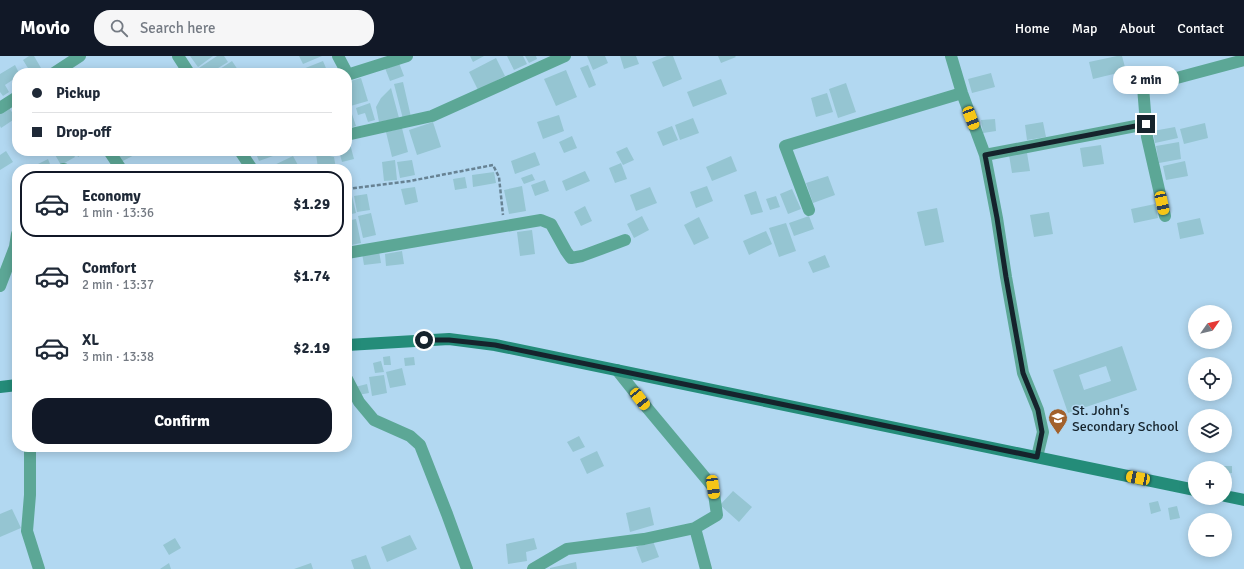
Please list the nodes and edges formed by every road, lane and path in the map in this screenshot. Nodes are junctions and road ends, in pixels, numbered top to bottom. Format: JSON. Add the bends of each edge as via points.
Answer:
{"nodes":[{"id":1,"x":80,"y":56,"type":"edge"},
{"id":2,"x":178,"y":56,"type":"edge"},
{"id":3,"x":338,"y":56,"type":"edge"},
{"id":4,"x":407,"y":56,"type":"edge"},
{"id":5,"x":565,"y":56,"type":"edge"},
{"id":6,"x":951,"y":56,"type":"edge"},
{"id":7,"x":1244,"y":60,"type":"edge"},
{"id":8,"x":62,"y":68,"type":"edge"},
{"id":9,"x":186,"y":68,"type":"edge"},
{"id":10,"x":344,"y":68,"type":"edge"},
{"id":11,"x":352,"y":72,"type":"edge"},
{"id":12,"x":962,"y":93,"type":"junction"},
{"id":13,"x":12,"y":100,"type":"edge"},
{"id":14,"x":0,"y":108,"type":"edge"},
{"id":15,"x":1146,"y":124,"type":"junction"},
{"id":16,"x":352,"y":134,"type":"edge"},
{"id":17,"x":985,"y":155,"type":"junction"},
{"id":18,"x":352,"y":188,"type":"edge"},
{"id":19,"x":809,"y":210,"type":"dead end"},
{"id":20,"x":1165,"y":216,"type":"dead end"},
{"id":21,"x":504,"y":226,"type":"junction"},
{"id":22,"x":625,"y":240,"type":"dead end"},
{"id":23,"x":352,"y":252,"type":"edge"},
{"id":24,"x":12,"y":256,"type":"edge"},
{"id":25,"x":0,"y":286,"type":"edge"},
{"id":26,"x":352,"y":345,"type":"edge"},
{"id":27,"x":617,"y":370,"type":"junction"},
{"id":28,"x":12,"y":386,"type":"edge"},
{"id":29,"x":0,"y":387,"type":"edge"},
{"id":30,"x":352,"y":389,"type":"edge"},
{"id":31,"x":30,"y":452,"type":"edge"},
{"id":32,"x":1037,"y":457,"type":"junction"},
{"id":33,"x":1188,"y":489,"type":"edge"},
{"id":34,"x":1232,"y":497,"type":"edge"},
{"id":35,"x":1244,"y":500,"type":"edge"},
{"id":36,"x":695,"y":528,"type":"junction"},
{"id":37,"x":39,"y":569,"type":"edge"},
{"id":38,"x":466,"y":569,"type":"edge"},
{"id":39,"x":533,"y":569,"type":"edge"},
{"id":40,"x":706,"y":569,"type":"edge"}],
"edges":[{"from":1,"to":8,"type":"street"},
{"from":2,"to":9,"type":"street"},
{"from":3,"to":10,"type":"street"},
{"from":4,"to":11,"type":"street"},
{"from":5,"to":16,"type":"street","via":[[432,116]]},
{"from":6,"to":12,"type":"street"},
{"from":7,"to":15,"type":"street","via":[[1143,87]]},
{"from":12,"to":17,"type":"street"},
{"from":12,"to":19,"type":"street","via":[[785,146]]},
{"from":13,"to":14,"type":"street"},
{"from":15,"to":17,"type":"street"},
{"from":15,"to":20,"type":"street"},
{"from":17,"to":32,"type":"street","via":[[1023,373],[1038,410],[1042,432]]},
{"from":18,"to":21,"type":"path","via":[[410,181],[493,165],[499,177]]},
{"from":21,"to":22,"type":"street","via":[[541,220],[551,224],[571,258]]},
{"from":21,"to":23,"type":"street"},
{"from":24,"to":25,"type":"street"},
{"from":26,"to":27,"type":"street","via":[[449,340],[495,345]]},
{"from":27,"to":32,"type":"street"},
{"from":27,"to":36,"type":"street","via":[[713,487],[717,515]]},
{"from":28,"to":29,"type":"street"},
{"from":30,"to":38,"type":"street","via":[[374,420],[410,436],[420,445]]},
{"from":31,"to":37,"type":"street","via":[[27,532]]},
{"from":32,"to":33,"type":"street"},
{"from":34,"to":35,"type":"street"},
{"from":36,"to":39,"type":"street","via":[[644,539],[567,549]]},
{"from":36,"to":40,"type":"street"}]}
